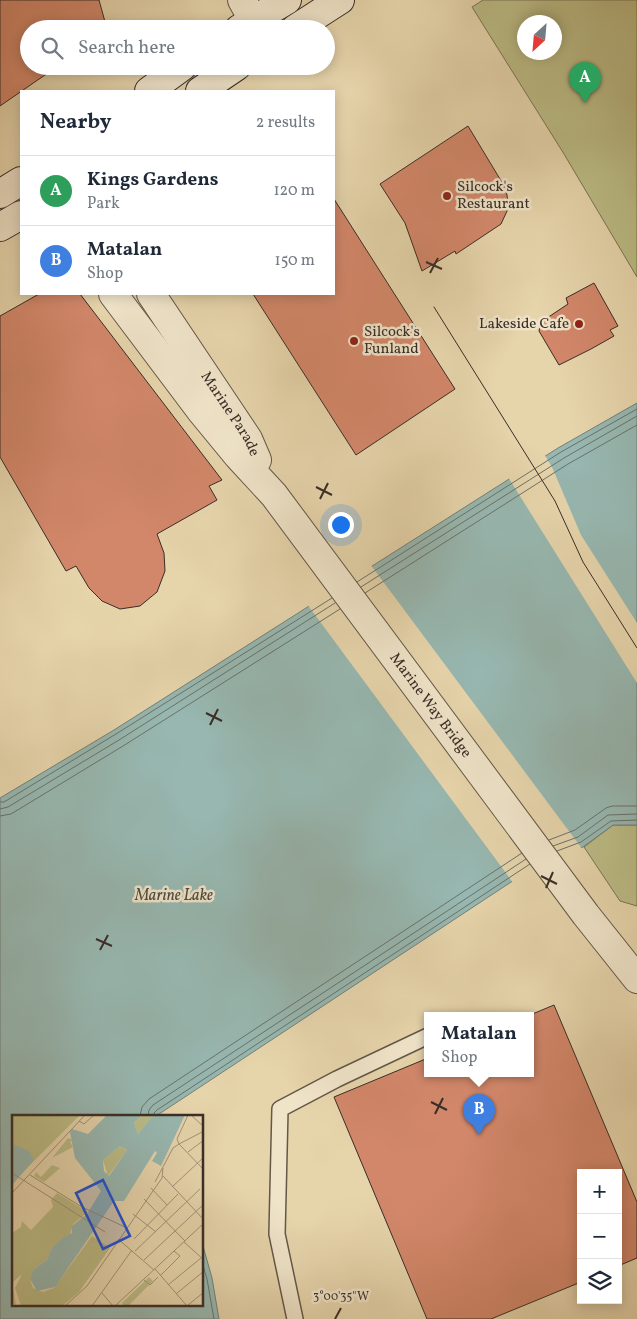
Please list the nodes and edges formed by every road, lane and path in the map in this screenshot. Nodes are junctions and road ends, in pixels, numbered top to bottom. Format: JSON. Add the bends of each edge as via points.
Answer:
{"nodes":[{"id":1,"x":287,"y":0,"type":"edge"},
{"id":2,"x":340,"y":0,"type":"edge"},
{"id":3,"x":248,"y":19,"type":"edge"},
{"id":4,"x":309,"y":20,"type":"edge"},
{"id":5,"x":171,"y":75,"type":"edge"},
{"id":6,"x":224,"y":75,"type":"edge"},
{"id":7,"x":150,"y":90,"type":"edge"},
{"id":8,"x":201,"y":90,"type":"edge"},
{"id":9,"x":20,"y":182,"type":"edge"},
{"id":10,"x":0,"y":194,"type":"edge"},
{"id":11,"x":114,"y":295,"type":"edge"},
{"id":12,"x":133,"y":295,"type":"edge"},
{"id":13,"x":152,"y":295,"type":"edge"},
{"id":14,"x":201,"y":411,"type":"junction"},
{"id":15,"x":274,"y":495,"type":"junction"},
{"id":16,"x":637,"y":979,"type":"edge"},
{"id":17,"x":424,"y":1038,"type":"edge"},
{"id":18,"x":294,"y":1319,"type":"edge"}],
"edges":[{"from":1,"to":3,"type":"street"},
{"from":2,"to":4,"type":"street"},
{"from":5,"to":7,"type":"street"},
{"from":6,"to":8,"type":"street"},
{"from":9,"to":10,"type":"street"},
{"from":11,"to":14,"type":"street","name":"Marine Parade"},
{"from":12,"to":14,"type":"street","name":"Marine Parade","via":[[182,364]]},
{"from":13,"to":15,"type":"street","name":"Marine Parade","via":[[248,439]]},
{"from":14,"to":15,"type":"street","name":"Marine Parade"},
{"from":15,"to":16,"type":"street","name":"Marine Way Bridge"},
{"from":17,"to":18,"type":"lane","via":[[280,1109],[277,1234]]}]}
